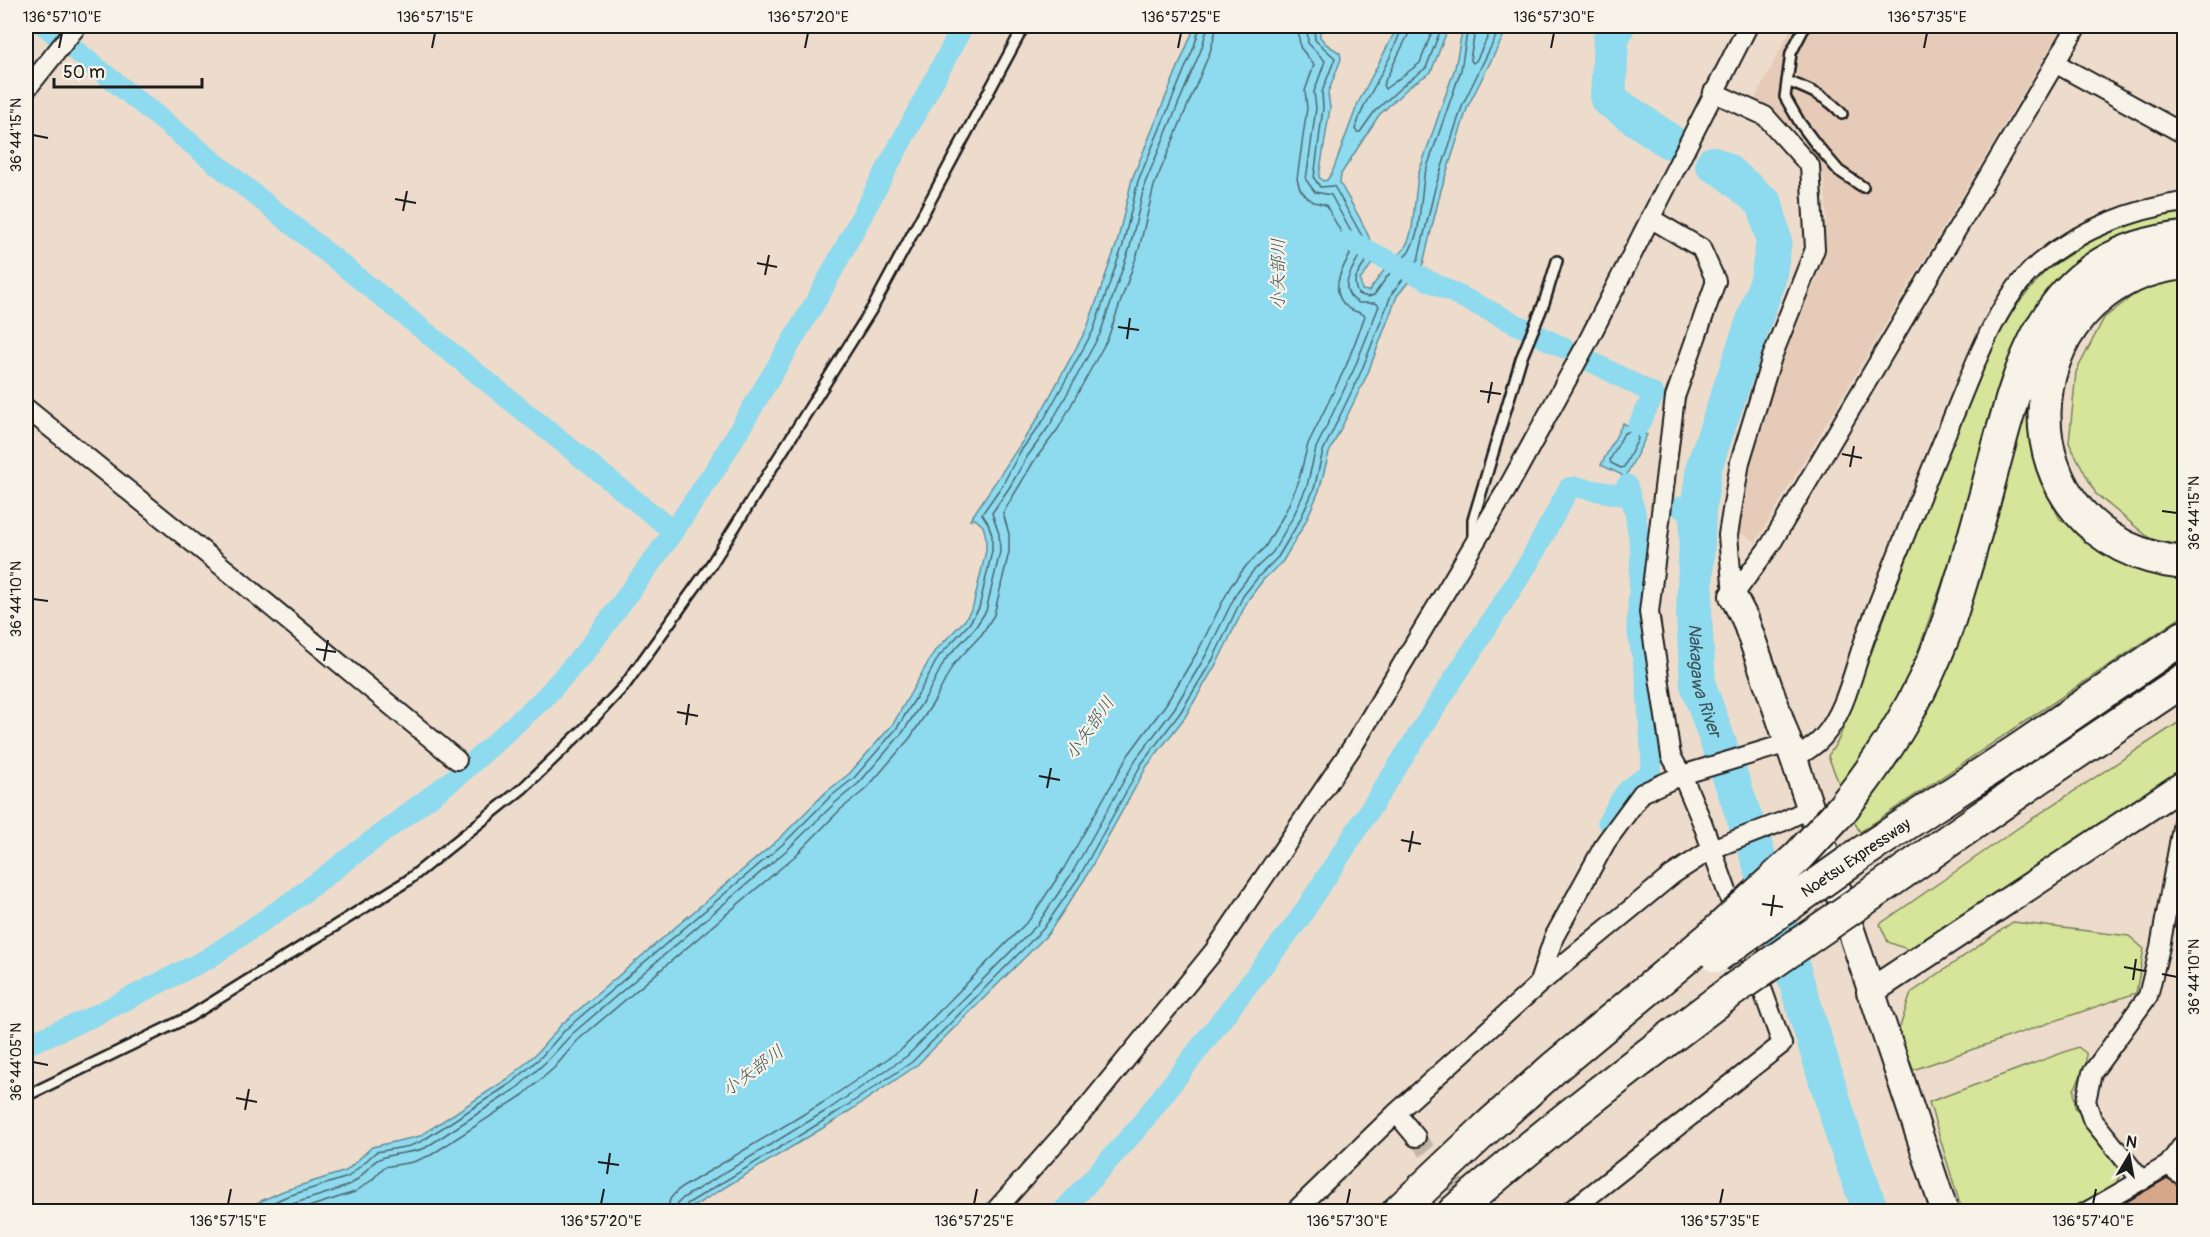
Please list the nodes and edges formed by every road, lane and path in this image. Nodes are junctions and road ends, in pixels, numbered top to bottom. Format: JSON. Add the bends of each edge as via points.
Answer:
{"nodes":[{"id":1,"x":77,"y":26,"type":"edge"},
{"id":2,"x":1024,"y":26,"type":"edge"},
{"id":3,"x":1748,"y":26,"type":"edge"},
{"id":4,"x":1805,"y":26,"type":"edge"},
{"id":5,"x":2077,"y":26,"type":"edge"},
{"id":6,"x":2055,"y":63,"type":"junction"},
{"id":7,"x":1787,"y":81,"type":"junction"},
{"id":8,"x":26,"y":90,"type":"edge"},
{"id":9,"x":1713,"y":92,"type":"junction"},
{"id":10,"x":1842,"y":114,"type":"dead end"},
{"id":11,"x":2184,"y":134,"type":"edge"},
{"id":12,"x":1863,"y":187,"type":"dead end"},
{"id":13,"x":2184,"y":202,"type":"edge"},
{"id":14,"x":1650,"y":219,"type":"junction"},
{"id":15,"x":2184,"y":238,"type":"edge"},
{"id":16,"x":1557,"y":261,"type":"dead end"},
{"id":17,"x":2184,"y":263,"type":"edge"},
{"id":18,"x":26,"y":408,"type":"edge"},
{"id":19,"x":1473,"y":545,"type":"junction"},
{"id":20,"x":2184,"y":564,"type":"edge"},
{"id":21,"x":1733,"y":596,"type":"junction"},
{"id":22,"x":2184,"y":637,"type":"edge"},
{"id":23,"x":2184,"y":680,"type":"edge"},
{"id":24,"x":2184,"y":694,"type":"edge"},
{"id":25,"x":1791,"y":751,"type":"junction"},
{"id":26,"x":457,"y":760,"type":"dead end"},
{"id":27,"x":1690,"y":773,"type":"junction"},
{"id":28,"x":2184,"y":784,"type":"edge"},
{"id":29,"x":1810,"y":808,"type":"junction"},
{"id":30,"x":2184,"y":817,"type":"edge"},
{"id":31,"x":1717,"y":847,"type":"junction"},
{"id":32,"x":1876,"y":891,"type":"junction"},
{"id":33,"x":1714,"y":947,"type":"junction"},
{"id":34,"x":1538,"y":985,"type":"junction"},
{"id":35,"x":1870,"y":992,"type":"junction"},
{"id":36,"x":26,"y":1096,"type":"edge"},
{"id":37,"x":1396,"y":1113,"type":"junction"},
{"id":38,"x":1416,"y":1137,"type":"tunnel mouth"},
{"id":39,"x":2184,"y":1143,"type":"edge"},
{"id":40,"x":2168,"y":1165,"type":"junction"},
{"id":41,"x":2184,"y":1177,"type":"edge"},
{"id":42,"x":2142,"y":1180,"type":"junction"},
{"id":43,"x":994,"y":1212,"type":"edge"},
{"id":44,"x":1294,"y":1212,"type":"edge"},
{"id":45,"x":1400,"y":1212,"type":"edge"},
{"id":46,"x":1454,"y":1212,"type":"edge"},
{"id":47,"x":1569,"y":1212,"type":"edge"},
{"id":48,"x":1946,"y":1212,"type":"edge"},
{"id":49,"x":2086,"y":1212,"type":"edge"}],
"edges":[{"from":1,"to":8,"type":"street"},
{"from":2,"to":36,"type":"lane","via":[[867,317],[710,568],[625,685],[523,788],[407,881],[189,1017]]},
{"from":3,"to":9,"type":"street"},
{"from":4,"to":7,"type":"lane","via":[[1791,53]]},
{"from":5,"to":6,"type":"street"},
{"from":6,"to":11,"type":"street"},
{"from":6,"to":21,"type":"street","via":[[1771,544]]},
{"from":7,"to":10,"type":"lane","via":[[1809,89]]},
{"from":7,"to":12,"type":"lane","via":[[1785,97],[1800,123],[1839,171]]},
{"from":9,"to":14,"type":"street"},
{"from":9,"to":21,"type":"street","via":[[1765,116],[1810,166],[1815,249],[1772,357],[1740,462],[1728,535]]},
{"from":13,"to":25,"type":"street","via":[[2117,218],[2069,243],[2039,264],[2010,296],[1979,354],[1932,466],[1856,661],[1838,718],[1822,739]]},
{"from":14,"to":19,"type":"street","via":[[1580,355]]},
{"from":14,"to":27,"type":"street","via":[[1701,248],[1716,281],[1676,397],[1649,612],[1671,756]]},
{"from":15,"to":33,"type":"highway","bridge":true,"via":[[2149,244],[2120,255],[2070,288],[2054,309],[2023,363],[1948,622],[1907,712],[1884,752],[1842,809]]},
{"from":16,"to":19,"type":"lane","via":[[1521,359],[1473,520]]},
{"from":17,"to":20,"type":"highway","via":[[2147,271],[2121,282],[2078,319],[2062,342],[2050,371],[2044,422],[2047,450],[2057,478],[2073,505],[2096,529],[2150,557]]},
{"from":18,"to":26,"type":"street"},
{"from":19,"to":43,"type":"street","via":[[1355,742],[1214,951],[1089,1105]]},
{"from":21,"to":25,"type":"street","via":[[1745,619]]},
{"from":22,"to":33,"type":"highway","name":"Noetsu Expressway","bridge":true,"via":[[2020,749]]},
{"from":23,"to":32,"type":"highway"},
{"from":24,"to":32,"type":"highway","via":[[1937,856]]},
{"from":25,"to":27,"type":"street","via":[[1739,757]]},
{"from":25,"to":29,"type":"street"},
{"from":27,"to":31,"type":"street"},
{"from":27,"to":34,"type":"street","via":[[1642,793],[1606,842],[1554,937]]},
{"from":28,"to":35,"type":"street"},
{"from":29,"to":31,"type":"street"},
{"from":29,"to":35,"type":"street"},
{"from":30,"to":42,"type":"street","via":[[2148,996],[2092,1073],[2086,1101],[2092,1119]]},
{"from":31,"to":34,"type":"street","via":[[1672,875]]},
{"from":31,"to":47,"type":"street","via":[[1782,1044]]},
{"from":32,"to":46,"type":"highway","bridge":true,"via":[[1734,989],[1548,1133]]},
{"from":33,"to":45,"type":"highway","via":[[1554,1067]]},
{"from":34,"to":37,"type":"street"},
{"from":35,"to":48,"type":"street"},
{"from":37,"to":38,"type":"street"},
{"from":37,"to":44,"type":"street"},
{"from":39,"to":40,"type":"street"},
{"from":40,"to":41,"type":"street"},
{"from":40,"to":42,"type":"street"},
{"from":42,"to":49,"type":"street"}]}
